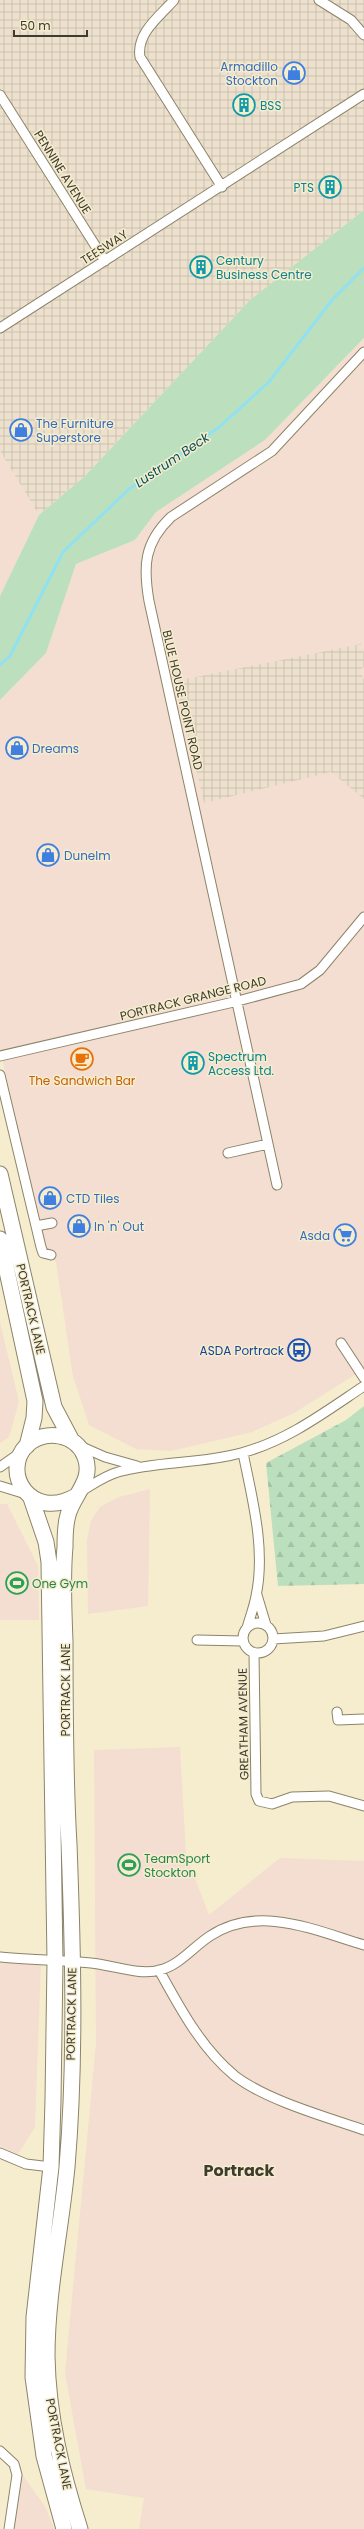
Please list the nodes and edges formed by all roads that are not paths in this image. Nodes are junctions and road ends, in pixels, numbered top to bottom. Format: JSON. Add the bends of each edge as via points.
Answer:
{"nodes":[{"id":1,"x":174,"y":0,"type":"edge"},
{"id":2,"x":319,"y":0,"type":"edge"},
{"id":3,"x":364,"y":35,"type":"edge"},
{"id":4,"x":364,"y":94,"type":"edge"},
{"id":5,"x":0,"y":95,"type":"edge"},
{"id":6,"x":222,"y":187,"type":"junction"},
{"id":7,"x":105,"y":261,"type":"junction"},
{"id":8,"x":0,"y":328,"type":"edge"},
{"id":9,"x":364,"y":352,"type":"edge"},
{"id":10,"x":364,"y":917,"type":"edge"},
{"id":11,"x":238,"y":1001,"type":"junction"},
{"id":12,"x":0,"y":1056,"type":"edge"},
{"id":13,"x":0,"y":1076,"type":"edge"},
{"id":14,"x":268,"y":1144,"type":"junction"},
{"id":15,"x":228,"y":1153,"type":"dead end"},
{"id":16,"x":0,"y":1174,"type":"edge"},
{"id":17,"x":277,"y":1185,"type":"dead end"},
{"id":18,"x":52,"y":1223,"type":"dead end"},
{"id":19,"x":36,"y":1226,"type":"junction"},
{"id":20,"x":0,"y":1239,"type":"edge"},
{"id":21,"x":51,"y":1255,"type":"dead end"},
{"id":22,"x":341,"y":1343,"type":"dead end"},
{"id":23,"x":364,"y":1378,"type":"edge"},
{"id":24,"x":364,"y":1386,"type":"edge"},
{"id":25,"x":75,"y":1443,"type":"junction"},
{"id":26,"x":24,"y":1449,"type":"junction"},
{"id":27,"x":243,"y":1452,"type":"junction"},
{"id":28,"x":0,"y":1467,"type":"edge"},
{"id":29,"x":140,"y":1467,"type":"junction"},
{"id":30,"x":0,"y":1486,"type":"edge"},
{"id":31,"x":78,"y":1494,"type":"junction"},
{"id":32,"x":29,"y":1496,"type":"junction"},
{"id":33,"x":256,"y":1595,"type":"junction"},
{"id":34,"x":266,"y":1625,"type":"junction"},
{"id":35,"x":364,"y":1626,"type":"edge"},
{"id":36,"x":247,"y":1628,"type":"junction"},
{"id":37,"x":273,"y":1639,"type":"junction"},
{"id":38,"x":197,"y":1640,"type":"dead end"},
{"id":39,"x":243,"y":1641,"type":"junction"},
{"id":40,"x":254,"y":1653,"type":"junction"},
{"id":41,"x":338,"y":1712,"type":"dead end"},
{"id":42,"x":364,"y":1720,"type":"edge"},
{"id":43,"x":364,"y":1806,"type":"edge"},
{"id":44,"x":364,"y":1945,"type":"edge"},
{"id":45,"x":0,"y":1957,"type":"edge"},
{"id":46,"x":55,"y":1961,"type":"junction"},
{"id":47,"x":72,"y":1962,"type":"junction"},
{"id":48,"x":159,"y":1970,"type":"junction"},
{"id":49,"x":364,"y":2130,"type":"edge"},
{"id":50,"x":0,"y":2153,"type":"edge"},
{"id":51,"x":51,"y":2168,"type":"junction"},
{"id":52,"x":0,"y":2451,"type":"edge"},
{"id":53,"x":9,"y":2529,"type":"edge"},
{"id":54,"x":64,"y":2529,"type":"edge"},
{"id":55,"x":80,"y":2529,"type":"edge"}],
"edges":[{"from":1,"to":6,"type":"street","via":[[144,34],[139,48],[140,56]]},
{"from":2,"to":3,"type":"street","via":[[351,20]]},
{"from":4,"to":6,"type":"street","name":"TEESWAY"},
{"from":5,"to":7,"type":"street","name":"PENNINE AVENUE"},
{"from":6,"to":7,"type":"street","name":"TEESWAY"},
{"from":7,"to":8,"type":"street","name":"TEESWAY"},
{"from":9,"to":11,"type":"street","name":"BLUE HOUSE POINT ROAD","via":[[272,451],[171,517],[158,530],[146,561],[149,601]]},
{"from":10,"to":11,"type":"street","name":"PORTRACK GRANGE ROAD","via":[[311,979]]},
{"from":11,"to":12,"type":"street","name":"PORTRACK GRANGE ROAD"},
{"from":11,"to":14,"type":"street","name":"BLUE HOUSE POINT ROAD"},
{"from":13,"to":19,"type":"street"},
{"from":14,"to":15,"type":"street"},
{"from":14,"to":17,"type":"street","name":"BLUE HOUSE POINT ROAD"},
{"from":16,"to":25,"type":"main road","name":"PORTRACK LANE","via":[[54,1407]]},
{"from":18,"to":19,"type":"street"},
{"from":19,"to":21,"type":"street","via":[[43,1253]]},
{"from":20,"to":26,"type":"main road","name":"PORTRACK LANE","via":[[35,1401],[34,1418]]},
{"from":22,"to":23,"type":"street"},
{"from":24,"to":27,"type":"street","via":[[295,1431]]},
{"from":25,"to":26,"type":"main road","via":[[56,1435],[41,1436]]},
{"from":25,"to":29,"type":"street","via":[[105,1457]]},
{"from":25,"to":31,"type":"main road","name":"PORTRACK LANE","via":[[85,1456],[88,1470]]},
{"from":26,"to":28,"type":"street"},
{"from":26,"to":32,"type":"main road","name":"PORTRACK LANE","via":[[17,1468],[18,1480]]},
{"from":27,"to":29,"type":"street","via":[[203,1461]]},
{"from":27,"to":33,"type":"street","via":[[258,1537]]},
{"from":29,"to":31,"type":"street","via":[[117,1472]]},
{"from":30,"to":32,"type":"street"},
{"from":31,"to":32,"type":"main road","via":[[63,1504],[49,1505]]},
{"from":31,"to":47,"type":"main road","name":"PORTRACK LANE","via":[[68,1514],[64,1552],[65,1763]]},
{"from":32,"to":46,"type":"main road","name":"PORTRACK LANE","via":[[46,1542],[50,1562]]},
{"from":33,"to":34,"type":"street"},
{"from":33,"to":36,"type":"street"},
{"from":34,"to":36,"type":"street","via":[[257,1623]]},
{"from":34,"to":37,"type":"street","via":[[272,1631]]},
{"from":35,"to":37,"type":"street","via":[[324,1636]]},
{"from":36,"to":39,"type":"street"},
{"from":37,"to":40,"type":"street","via":[[269,1649],[262,1653]]},
{"from":38,"to":39,"type":"street"},
{"from":39,"to":40,"type":"street"},
{"from":40,"to":43,"type":"street","name":"GREATHAM AVENUE","via":[[256,1794],[259,1801],[272,1804],[292,1797],[329,1796]]},
{"from":41,"to":42,"type":"street","via":[[338,1720]]},
{"from":44,"to":48,"type":"street","via":[[278,1921],[258,1920],[228,1925],[209,1936],[174,1964]]},
{"from":45,"to":46,"type":"street"},
{"from":46,"to":47,"type":"street"},
{"from":46,"to":51,"type":"main road","name":"PORTRACK LANE"},
{"from":47,"to":48,"type":"street","via":[[143,1971]]},
{"from":47,"to":55,"type":"main road","name":"PORTRACK LANE","via":[[67,2167],[47,2352],[53,2425],[66,2484]]},
{"from":48,"to":49,"type":"street","via":[[194,2031],[236,2076],[280,2100]]},
{"from":50,"to":51,"type":"street","via":[[26,2164]]},
{"from":51,"to":54,"type":"main road","name":"PORTRACK LANE","via":[[34,2317],[33,2377],[44,2456]]},
{"from":52,"to":53,"type":"street","via":[[14,2464],[17,2475]]}]}
